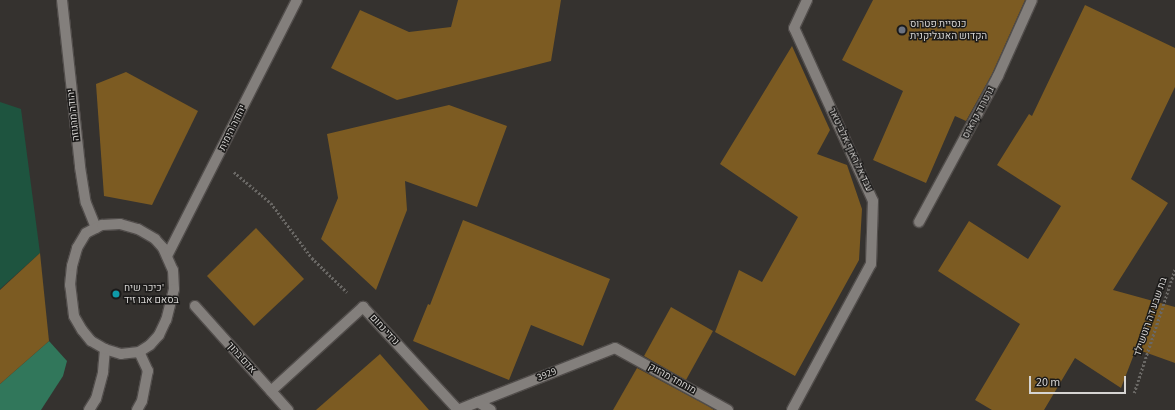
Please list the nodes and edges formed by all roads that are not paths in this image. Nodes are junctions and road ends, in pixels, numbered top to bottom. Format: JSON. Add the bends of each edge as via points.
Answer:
{"nodes":[{"id":1,"x":62,"y":0,"type":"edge"},
{"id":2,"x":297,"y":0,"type":"edge"},
{"id":3,"x":807,"y":0,"type":"edge"},
{"id":4,"x":1032,"y":0,"type":"edge"},
{"id":5,"x":919,"y":222,"type":"dead end"},
{"id":6,"x":96,"y":228,"type":"junction"},
{"id":7,"x":168,"y":256,"type":"junction"},
{"id":8,"x":195,"y":306,"type":"dead end"},
{"id":9,"x":615,"y":348,"type":"joint"},
{"id":10,"x":105,"y":349,"type":"junction"},
{"id":11,"x":140,"y":352,"type":"junction"},
{"id":12,"x":271,"y":391,"type":"junction"},
{"id":13,"x":478,"y":402,"type":"junction"},
{"id":14,"x":89,"y":410,"type":"edge"},
{"id":15,"x":137,"y":410,"type":"edge"},
{"id":16,"x":288,"y":410,"type":"edge"},
{"id":17,"x":458,"y":410,"type":"edge"},
{"id":18,"x":491,"y":410,"type":"edge"},
{"id":19,"x":728,"y":410,"type":"edge"},
{"id":20,"x":792,"y":410,"type":"edge"}],
"edges":[{"from":1,"to":6,"type":"street","name":"יהודה מרגוזה","via":[[80,167],[86,203]]},
{"from":2,"to":7,"type":"street","name":"יהודה הימית"},
{"from":3,"to":20,"type":"street","name":"עבד אל ראוף אלביטאר","via":[[794,28],[873,202],[872,256],[871,264]]},
{"from":4,"to":5,"type":"street","name":"גרטרוד קראוס","via":[[998,76]]},
{"from":6,"to":7,"type":"street","via":[[120,224],[138,229],[155,239]]},
{"from":6,"to":10,"type":"street","via":[[86,233],[77,248],[72,266],[71,298],[74,316],[82,330],[91,341]]},
{"from":7,"to":11,"type":"street","via":[[173,270],[172,304],[159,335]]},
{"from":8,"to":12,"type":"street","name":"אדם ברוך"},
{"from":9,"to":13,"type":"street","name":"3929"},
{"from":9,"to":19,"type":"street","name":"מוחמד מרזוק"},
{"from":10,"to":11,"type":"street","via":[[121,354]]},
{"from":10,"to":14,"type":"street","via":[[103,372],[96,399]]},
{"from":11,"to":15,"type":"street","via":[[148,371],[142,401]]},
{"from":12,"to":16,"type":"street","name":"אדם ברוך"},
{"from":12,"to":17,"type":"street","name":"נרדי נחום","via":[[363,307]]},
{"from":13,"to":17,"type":"street","name":"נרדי נחום"},
{"from":13,"to":18,"type":"street"}]}
